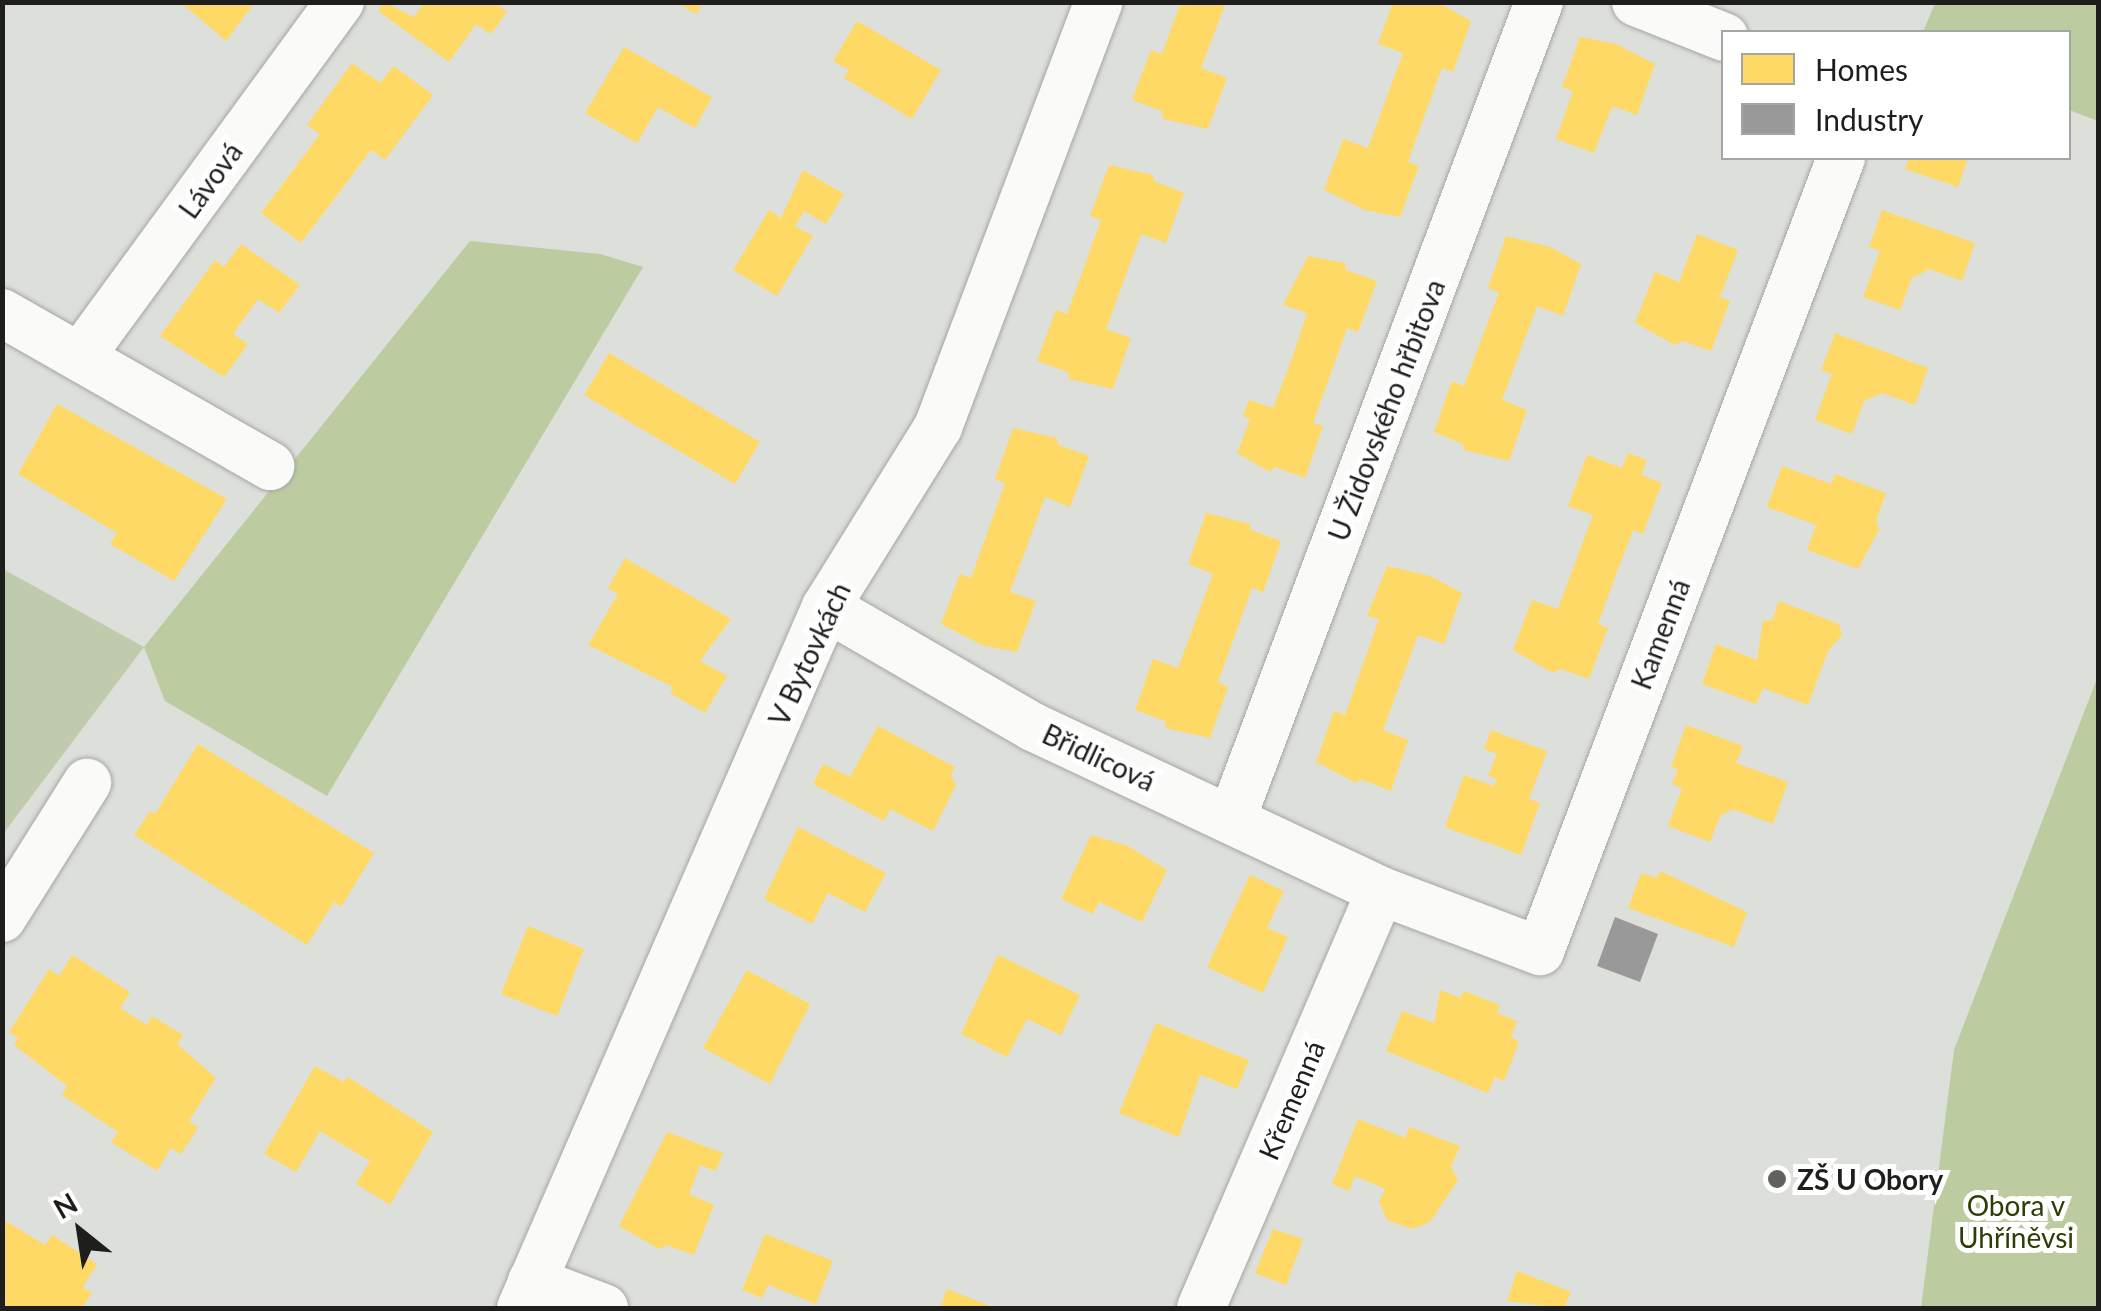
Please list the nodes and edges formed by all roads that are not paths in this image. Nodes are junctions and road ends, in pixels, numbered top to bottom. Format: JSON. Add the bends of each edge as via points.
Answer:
{"nodes":[{"id":1,"x":340,"y":2,"type":"edge"},
{"id":2,"x":1099,"y":2,"type":"edge"},
{"id":3,"x":1539,"y":2,"type":"edge"},
{"id":4,"x":1636,"y":2,"type":"edge"},
{"id":5,"x":1721,"y":36,"type":"edge"},
{"id":6,"x":1839,"y":160,"type":"edge"},
{"id":7,"x":2,"y":313,"type":"edge"},
{"id":8,"x":80,"y":357,"type":"junction"},
{"id":9,"x":270,"y":466,"type":"dead end"},
{"id":10,"x":826,"y":606,"type":"junction"},
{"id":11,"x":86,"y":783,"type":"dead end"},
{"id":12,"x":1232,"y":818,"type":"junction"},
{"id":13,"x":1381,"y":891,"type":"junction"},
{"id":14,"x":2,"y":918,"type":"edge"},
{"id":15,"x":526,"y":1295,"type":"edge"},
{"id":16,"x":604,"y":1308,"type":"edge"},
{"id":17,"x":1201,"y":1308,"type":"edge"}],
"edges":[{"from":1,"to":8,"type":"street","name":"Lávová"},
{"from":2,"to":10,"type":"street","name":"V Bytovkách","via":[[938,427]]},
{"from":3,"to":12,"type":"street","name":"U Židovského hřbitova"},
{"from":4,"to":5,"type":"street"},
{"from":6,"to":13,"type":"street","name":"Kamenná","via":[[1540,951]]},
{"from":7,"to":8,"type":"street"},
{"from":8,"to":9,"type":"street"},
{"from":10,"to":12,"type":"street","name":"Břidlicová","via":[[1032,727]]},
{"from":10,"to":15,"type":"street","name":"V Bytovkách"},
{"from":11,"to":14,"type":"street"},
{"from":12,"to":13,"type":"street","name":"Břidlicová"},
{"from":13,"to":17,"type":"street","name":"Křemenná"},
{"from":15,"to":16,"type":"street"}]}
